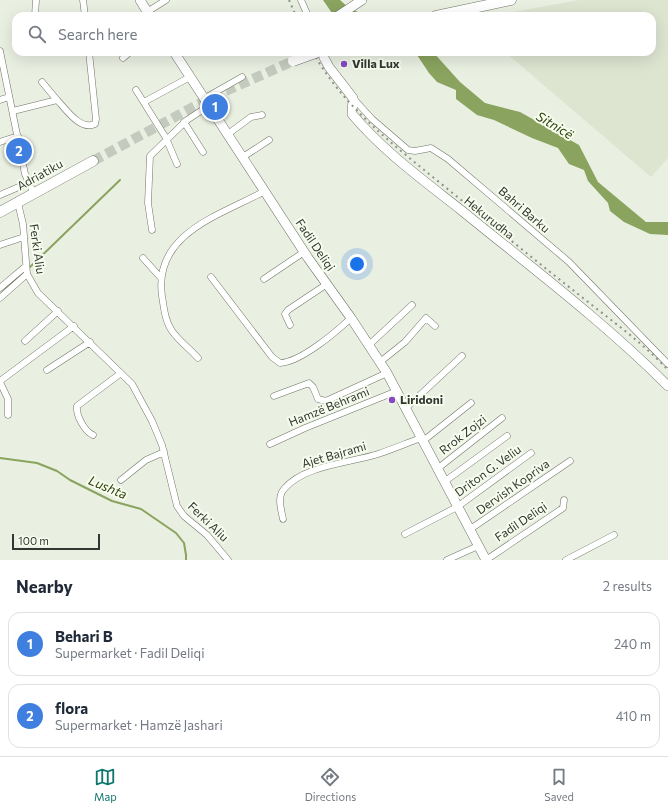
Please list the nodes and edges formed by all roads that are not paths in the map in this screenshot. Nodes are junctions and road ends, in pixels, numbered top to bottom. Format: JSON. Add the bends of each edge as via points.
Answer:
{"nodes":[{"id":1,"x":36,"y":0,"type":"edge"},
{"id":2,"x":83,"y":0,"type":"edge"},
{"id":3,"x":140,"y":0,"type":"edge"},
{"id":4,"x":166,"y":0,"type":"edge"},
{"id":5,"x":301,"y":0,"type":"edge"},
{"id":6,"x":362,"y":0,"type":"edge"},
{"id":7,"x":509,"y":0,"type":"edge"},
{"id":8,"x":35,"y":12,"type":"edge"},
{"id":9,"x":84,"y":12,"type":"edge"},
{"id":10,"x":147,"y":12,"type":"edge"},
{"id":11,"x":151,"y":12,"type":"edge"},
{"id":12,"x":306,"y":12,"type":"edge"},
{"id":13,"x":344,"y":12,"type":"edge"},
{"id":14,"x":454,"y":12,"type":"edge"},
{"id":15,"x":0,"y":50,"type":"edge"},
{"id":16,"x":89,"y":56,"type":"edge"},
{"id":17,"x":125,"y":56,"type":"edge"},
{"id":18,"x":177,"y":56,"type":"edge"},
{"id":19,"x":307,"y":56,"type":"edge"},
{"id":20,"x":323,"y":56,"type":"edge"},
{"id":21,"x":123,"y":58,"type":"dead end"},
{"id":22,"x":293,"y":61,"type":"tunnel mouth"},
{"id":23,"x":2,"y":75,"type":"edge"},
{"id":24,"x":190,"y":77,"type":"junction"},
{"id":25,"x":242,"y":77,"type":"dead end"},
{"id":26,"x":42,"y":82,"type":"dead end"},
{"id":27,"x":136,"y":90,"type":"dead end"},
{"id":28,"x":9,"y":97,"type":"junction"},
{"id":29,"x":353,"y":98,"type":"junction"},
{"id":30,"x":0,"y":100,"type":"edge"},
{"id":31,"x":57,"y":100,"type":"junction"},
{"id":32,"x":144,"y":102,"type":"junction"},
{"id":33,"x":207,"y":102,"type":"junction"},
{"id":34,"x":13,"y":111,"type":"junction"},
{"id":35,"x":262,"y":115,"type":"dead end"},
{"id":36,"x":184,"y":122,"type":"junction"},
{"id":37,"x":228,"y":134,"type":"junction"},
{"id":38,"x":18,"y":136,"type":"junction"},
{"id":39,"x":166,"y":138,"type":"junction"},
{"id":40,"x":268,"y":140,"type":"dead end"},
{"id":41,"x":0,"y":142,"type":"edge"},
{"id":42,"x":203,"y":152,"type":"dead end"},
{"id":43,"x":243,"y":157,"type":"junction"},
{"id":44,"x":93,"y":161,"type":"tunnel mouth"},
{"id":45,"x":177,"y":164,"type":"dead end"},
{"id":46,"x":28,"y":183,"type":"junction"},
{"id":47,"x":265,"y":191,"type":"junction"},
{"id":48,"x":34,"y":194,"type":"junction"},
{"id":49,"x":0,"y":195,"type":"edge"},
{"id":50,"x":18,"y":203,"type":"junction"},
{"id":51,"x":0,"y":212,"type":"edge"},
{"id":52,"x":152,"y":230,"type":"dead end"},
{"id":53,"x":24,"y":237,"type":"junction"},
{"id":54,"x":0,"y":245,"type":"edge"},
{"id":55,"x":304,"y":252,"type":"junction"},
{"id":56,"x":143,"y":258,"type":"dead end"},
{"id":57,"x":26,"y":270,"type":"junction"},
{"id":58,"x":211,"y":276,"type":"dead end"},
{"id":59,"x":162,"y":278,"type":"junction"},
{"id":60,"x":264,"y":279,"type":"dead end"},
{"id":61,"x":327,"y":284,"type":"junction"},
{"id":62,"x":0,"y":288,"type":"edge"},
{"id":63,"x":0,"y":298,"type":"edge"},
{"id":64,"x":412,"y":305,"type":"dead end"},
{"id":65,"x":58,"y":311,"type":"junction"},
{"id":66,"x":351,"y":318,"type":"junction"},
{"id":67,"x":290,"y":325,"type":"dead end"},
{"id":68,"x":74,"y":326,"type":"junction"},
{"id":69,"x":435,"y":326,"type":"dead end"},
{"id":70,"x":25,"y":341,"type":"dead end"},
{"id":71,"x":90,"y":342,"type":"junction"},
{"id":72,"x":368,"y":345,"type":"junction"},
{"id":73,"x":462,"y":356,"type":"dead end"},
{"id":74,"x":198,"y":358,"type":"dead end"},
{"id":75,"x":380,"y":362,"type":"junction"},
{"id":76,"x":668,"y":364,"type":"edge"},
{"id":77,"x":47,"y":370,"type":"dead end"},
{"id":78,"x":121,"y":373,"type":"junction"},
{"id":79,"x":387,"y":373,"type":"junction"},
{"id":80,"x":0,"y":382,"type":"edge"},
{"id":81,"x":668,"y":386,"type":"edge"},
{"id":82,"x":397,"y":391,"type":"junction"},
{"id":83,"x":274,"y":396,"type":"dead end"},
{"id":84,"x":471,"y":403,"type":"dead end"},
{"id":85,"x":406,"y":408,"type":"junction"},
{"id":86,"x":8,"y":415,"type":"dead end"},
{"id":87,"x":502,"y":418,"type":"dead end"},
{"id":88,"x":93,"y":435,"type":"dead end"},
{"id":89,"x":507,"y":436,"type":"dead end"},
{"id":90,"x":422,"y":439,"type":"junction"},
{"id":91,"x":270,"y":444,"type":"dead end"},
{"id":92,"x":164,"y":452,"type":"junction"},
{"id":93,"x":531,"y":453,"type":"dead end"},
{"id":94,"x":570,"y":461,"type":"dead end"},
{"id":95,"x":437,"y":469,"type":"junction"},
{"id":96,"x":121,"y":480,"type":"dead end"},
{"id":97,"x":444,"y":482,"type":"junction"},
{"id":98,"x":564,"y":500,"type":"dead end"},
{"id":99,"x":457,"y":507,"type":"junction"},
{"id":100,"x":283,"y":518,"type":"dead end"},
{"id":101,"x":469,"y":530,"type":"junction"},
{"id":102,"x":405,"y":534,"type":"dead end"},
{"id":103,"x":614,"y":535,"type":"dead end"},
{"id":104,"x":478,"y":546,"type":"junction"},
{"id":105,"x":228,"y":560,"type":"edge"},
{"id":106,"x":447,"y":560,"type":"edge"},
{"id":107,"x":486,"y":560,"type":"edge"},
{"id":108,"x":566,"y":560,"type":"edge"}],
"edges":[{"from":1,"to":8,"type":"street"},
{"from":2,"to":9,"type":"street"},
{"from":3,"to":10,"type":"street"},
{"from":4,"to":11,"type":"street"},
{"from":5,"to":12,"type":"street"},
{"from":6,"to":13,"type":"street"},
{"from":7,"to":14,"type":"main road"},
{"from":15,"to":23,"type":"street"},
{"from":16,"to":31,"type":"street","via":[[95,124],[87,126],[80,123]]},
{"from":17,"to":21,"type":"street"},
{"from":18,"to":24,"type":"street","name":"Fadil Deliqi"},
{"from":19,"to":22,"type":"main road","bridge":true},
{"from":20,"to":29,"type":"street"},
{"from":23,"to":28,"type":"street"},
{"from":24,"to":32,"type":"street"},
{"from":24,"to":33,"type":"street","name":"Fadil Deliqi"},
{"from":25,"to":33,"type":"street"},
{"from":26,"to":31,"type":"street"},
{"from":27,"to":32,"type":"street"},
{"from":28,"to":30,"type":"street"},
{"from":28,"to":34,"type":"street"},
{"from":29,"to":76,"type":"street","name":"Bahri Barku","via":[[372,119],[408,150],[431,148],[454,164],[569,262]]},
{"from":29,"to":81,"type":"street","name":"Hekurudha","via":[[352,114],[367,132],[618,340]]},
{"from":31,"to":34,"type":"street"},
{"from":32,"to":39,"type":"street"},
{"from":33,"to":36,"type":"street"},
{"from":33,"to":37,"type":"street","name":"Fadil Deliqi"},
{"from":34,"to":38,"type":"street"},
{"from":35,"to":37,"type":"street","via":[[251,116]]},
{"from":36,"to":39,"type":"street"},
{"from":36,"to":42,"type":"street"},
{"from":37,"to":43,"type":"street","name":"Fadil Deliqi"},
{"from":38,"to":41,"type":"street"},
{"from":38,"to":46,"type":"street"},
{"from":39,"to":45,"type":"street"},
{"from":39,"to":52,"type":"street","via":[[150,156],[149,162],[148,203]]},
{"from":40,"to":43,"type":"street"},
{"from":43,"to":47,"type":"street","name":"Fadil Deliqi"},
{"from":44,"to":48,"type":"main road","name":"Adriatiku"},
{"from":46,"to":48,"type":"street"},
{"from":46,"to":49,"type":"street"},
{"from":47,"to":55,"type":"street","name":"Fadil Deliqi"},
{"from":47,"to":59,"type":"street","via":[[200,224],[182,237],[170,252]]},
{"from":48,"to":50,"type":"main road","name":"Adriatiku"},
{"from":50,"to":51,"type":"main road","name":"Adriatiku"},
{"from":50,"to":53,"type":"street","name":"Ferki Aliu"},
{"from":53,"to":54,"type":"street"},
{"from":53,"to":57,"type":"street","name":"Ferki Aliu"},
{"from":55,"to":60,"type":"street"},
{"from":55,"to":61,"type":"street","name":"Fadil Deliqi"},
{"from":56,"to":59,"type":"street"},
{"from":57,"to":62,"type":"street"},
{"from":57,"to":63,"type":"street"},
{"from":57,"to":65,"type":"street","name":"Ferki Aliu","via":[[38,293]]},
{"from":58,"to":66,"type":"street","via":[[272,357],[280,363],[290,361],[318,345]]},
{"from":59,"to":74,"type":"street","via":[[161,294],[168,324]]},
{"from":61,"to":66,"type":"street","name":"Fadil Deliqi"},
{"from":61,"to":67,"type":"street","via":[[288,310],[285,314]]},
{"from":64,"to":72,"type":"street"},
{"from":65,"to":68,"type":"street","name":"Ferki Aliu"},
{"from":65,"to":70,"type":"street"},
{"from":66,"to":72,"type":"street","name":"Fadil Deliqi"},
{"from":68,"to":71,"type":"street","name":"Ferki Aliu"},
{"from":68,"to":80,"type":"street"},
{"from":69,"to":75,"type":"street","via":[[426,318],[405,342]]},
{"from":71,"to":77,"type":"street"},
{"from":71,"to":78,"type":"street","name":"Ferki Aliu"},
{"from":72,"to":75,"type":"street","name":"Fadil Deliqi"},
{"from":73,"to":85,"type":"street"},
{"from":75,"to":79,"type":"street","name":"Fadil Deliqi"},
{"from":78,"to":88,"type":"street","via":[[77,406],[87,432]]},
{"from":78,"to":92,"type":"street","name":"Ferki Aliu","via":[[132,384],[149,415]]},
{"from":79,"to":82,"type":"street","name":"Fadil Deliqi"},
{"from":79,"to":83,"type":"street","via":[[326,401],[318,399],[309,384]]},
{"from":80,"to":86,"type":"street","via":[[8,399]]},
{"from":82,"to":85,"type":"street","name":"Fadil Deliqi"},
{"from":82,"to":91,"type":"street","name":"Hamzë Behrami","via":[[310,425]]},
{"from":84,"to":90,"type":"street"},
{"from":85,"to":90,"type":"street","name":"Fadil Deliqi"},
{"from":87,"to":95,"type":"street","name":"Rrok Zojzi"},
{"from":89,"to":97,"type":"street"},
{"from":90,"to":95,"type":"street","name":"Fadil Deliqi"},
{"from":90,"to":100,"type":"street","name":"Ajet Bajrami","via":[[303,474],[281,494]]},
{"from":92,"to":96,"type":"street","via":[[146,460]]},
{"from":92,"to":105,"type":"street","name":"Ferki Aliu","via":[[169,479],[180,512],[207,535]]},
{"from":93,"to":99,"type":"street","name":"Driton G. Veliu"},
{"from":94,"to":101,"type":"street","name":"Dervish Kopriva"},
{"from":95,"to":97,"type":"street","name":"Fadil Deliqi"},
{"from":97,"to":99,"type":"street","name":"Fadil Deliqi"},
{"from":98,"to":107,"type":"street","name":"Fadil Deliqi","via":[[563,508]]},
{"from":99,"to":101,"type":"street","name":"Fadil Deliqi"},
{"from":99,"to":102,"type":"street"},
{"from":101,"to":104,"type":"street","name":"Fadil Deliqi"},
{"from":103,"to":108,"type":"street"},
{"from":104,"to":106,"type":"street"},
{"from":104,"to":107,"type":"street","name":"Fadil Deliqi"}]}
